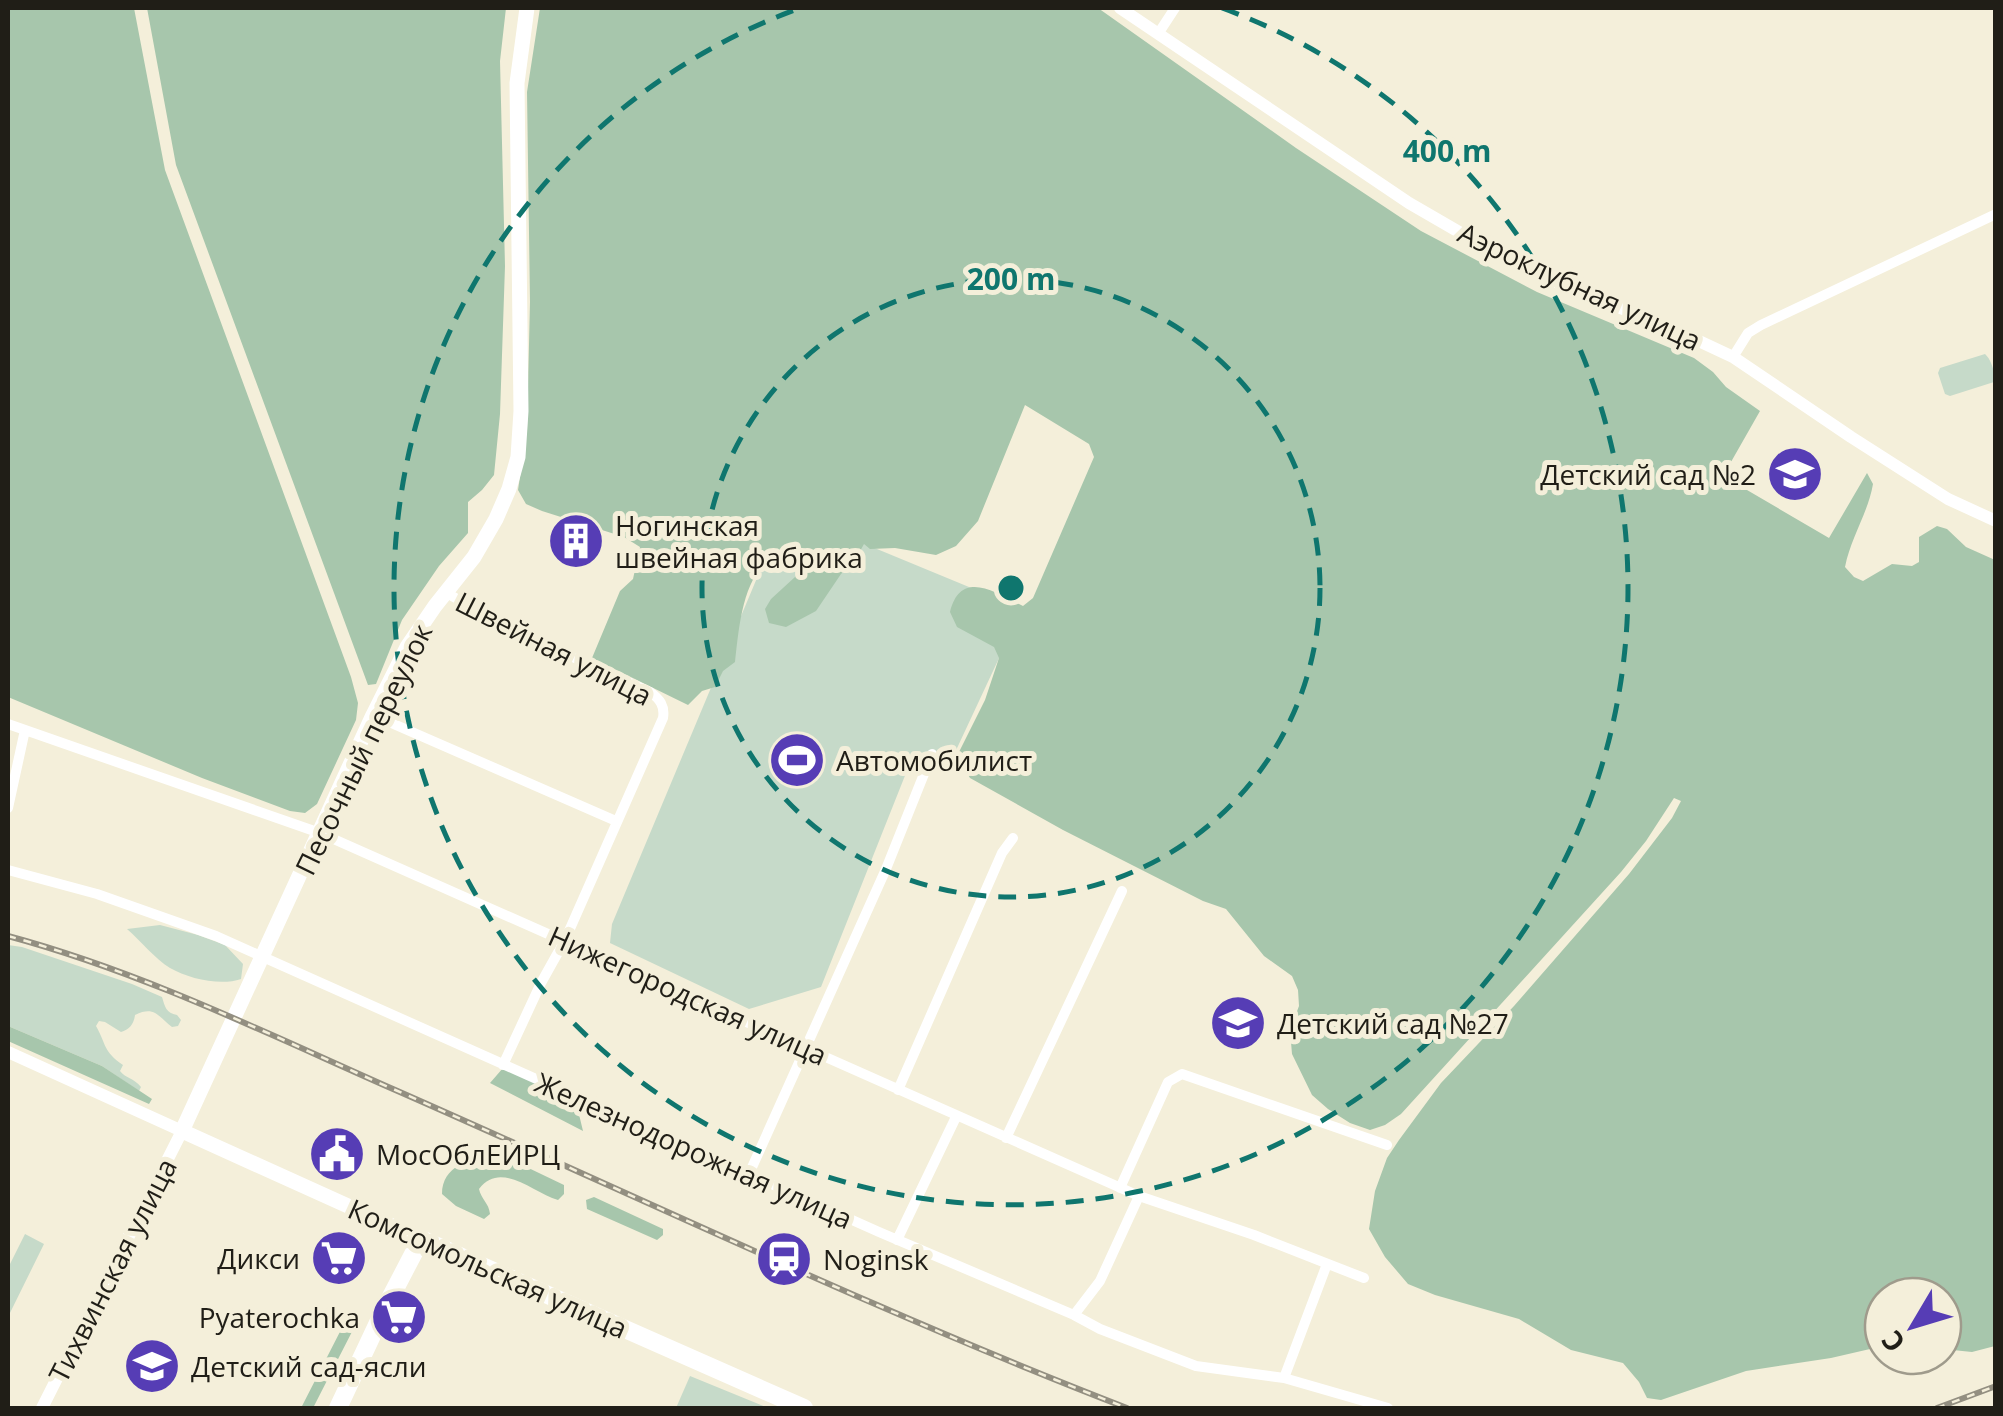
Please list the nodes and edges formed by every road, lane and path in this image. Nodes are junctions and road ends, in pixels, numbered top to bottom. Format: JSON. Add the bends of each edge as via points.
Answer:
{"nodes":[{"id":1,"x":527,"y":8,"type":"edge"},
{"id":2,"x":1120,"y":8,"type":"edge"},
{"id":3,"x":1175,"y":8,"type":"edge"},
{"id":4,"x":1158,"y":34,"type":"junction"},
{"id":5,"x":1996,"y":214,"type":"edge"},
{"id":6,"x":1733,"y":357,"type":"junction"},
{"id":7,"x":1996,"y":521,"type":"edge"},
{"id":8,"x":445,"y":592,"type":"junction"},
{"id":9,"x":373,"y":715,"type":"junction"},
{"id":10,"x":8,"y":724,"type":"edge"},
{"id":11,"x":25,"y":730,"type":"junction"},
{"id":12,"x":932,"y":754,"type":"dead end"},
{"id":13,"x":8,"y":808,"type":"edge"},
{"id":14,"x":616,"y":821,"type":"junction"},
{"id":15,"x":320,"y":832,"type":"junction"},
{"id":16,"x":1013,"y":838,"type":"dead end"},
{"id":17,"x":8,"y":870,"type":"edge"},
{"id":18,"x":1122,"y":891,"type":"dead end"},
{"id":19,"x":566,"y":940,"type":"junction"},
{"id":20,"x":262,"y":958,"type":"junction"},
{"id":21,"x":805,"y":1048,"type":"junction"},
{"id":22,"x":8,"y":1052,"type":"edge"},
{"id":23,"x":503,"y":1065,"type":"junction"},
{"id":24,"x":898,"y":1090,"type":"junction"},
{"id":25,"x":956,"y":1117,"type":"junction"},
{"id":26,"x":182,"y":1131,"type":"junction"},
{"id":27,"x":1006,"y":1138,"type":"junction"},
{"id":28,"x":1387,"y":1145,"type":"dead end"},
{"id":29,"x":748,"y":1174,"type":"junction"},
{"id":30,"x":1120,"y":1188,"type":"junction"},
{"id":31,"x":1138,"y":1196,"type":"junction"},
{"id":32,"x":421,"y":1239,"type":"junction"},
{"id":33,"x":897,"y":1240,"type":"junction"},
{"id":34,"x":1328,"y":1264,"type":"junction"},
{"id":35,"x":1364,"y":1278,"type":"dead end"},
{"id":36,"x":1074,"y":1315,"type":"junction"},
{"id":37,"x":1284,"y":1378,"type":"junction"},
{"id":38,"x":42,"y":1408,"type":"edge"},
{"id":39,"x":338,"y":1408,"type":"edge"},
{"id":40,"x":804,"y":1408,"type":"edge"},
{"id":41,"x":1388,"y":1408,"type":"edge"}],
"edges":[{"from":1,"to":8,"type":"main road","name":"Песочный переулок","via":[[517,83],[520,436],[496,519]]},
{"from":2,"to":4,"type":"street","name":"Аэроклубная улица"},
{"from":3,"to":4,"type":"street"},
{"from":4,"to":6,"type":"street","name":"Аэроклубная улица","via":[[1497,254]]},
{"from":5,"to":6,"type":"street","via":[[1761,325]]},
{"from":6,"to":7,"type":"street","name":"Аэроклубная улица","via":[[1948,499]]},
{"from":8,"to":9,"type":"main road","name":"Песочный переулок"},
{"from":8,"to":14,"type":"street","name":"Швейная улица","via":[[650,692],[662,704],[663,718]]},
{"from":9,"to":14,"type":"street"},
{"from":9,"to":15,"type":"main road","name":"Песочный переулок"},
{"from":10,"to":11,"type":"street","name":"Нижегородская улица"},
{"from":11,"to":13,"type":"street"},
{"from":11,"to":15,"type":"street","name":"Нижегородская улица"},
{"from":12,"to":21,"type":"street"},
{"from":14,"to":19,"type":"street"},
{"from":15,"to":19,"type":"street","name":"Нижегородская улица"},
{"from":15,"to":20,"type":"main road","name":"Песочный переулок"},
{"from":16,"to":24,"type":"street"},
{"from":17,"to":20,"type":"street","name":"Железнодорожная улица","via":[[158,914]]},
{"from":18,"to":27,"type":"street"},
{"from":19,"to":21,"type":"street","name":"Нижегородская улица"},
{"from":19,"to":23,"type":"street"},
{"from":20,"to":23,"type":"street","name":"Железнодорожная улица"},
{"from":20,"to":26,"type":"main road","name":"Песочный переулок"},
{"from":21,"to":24,"type":"street","name":"Нижегородская улица"},
{"from":21,"to":29,"type":"street"},
{"from":22,"to":26,"type":"street","name":"Комсомольская улица"},
{"from":23,"to":29,"type":"street","name":"Железнодорожная улица"},
{"from":24,"to":25,"type":"street","name":"Нижегородская улица"},
{"from":25,"to":27,"type":"street","name":"Нижегородская улица"},
{"from":25,"to":33,"type":"street"},
{"from":26,"to":32,"type":"main road","name":"Комсомольская улица"},
{"from":26,"to":38,"type":"street","name":"Тихвинская улица"},
{"from":27,"to":30,"type":"street","name":"Нижегородская улица"},
{"from":28,"to":30,"type":"street","via":[[1177,1076],[1168,1082]]},
{"from":29,"to":33,"type":"street","name":"Железнодорожная улица"},
{"from":30,"to":31,"type":"street","name":"Нижегородская улица"},
{"from":31,"to":34,"type":"street","name":"Нижегородская улица"},
{"from":31,"to":36,"type":"street","via":[[1100,1282]]},
{"from":32,"to":39,"type":"main road"},
{"from":32,"to":40,"type":"main road","name":"Комсомольская улица"},
{"from":33,"to":36,"type":"street","name":"Железнодорожная улица"},
{"from":34,"to":35,"type":"street","name":"Нижегородская улица"},
{"from":34,"to":37,"type":"street"},
{"from":36,"to":37,"type":"street","name":"Железнодорожная улица","via":[[1196,1366]]},
{"from":37,"to":41,"type":"street","name":"Железнодорожная улица"}]}
